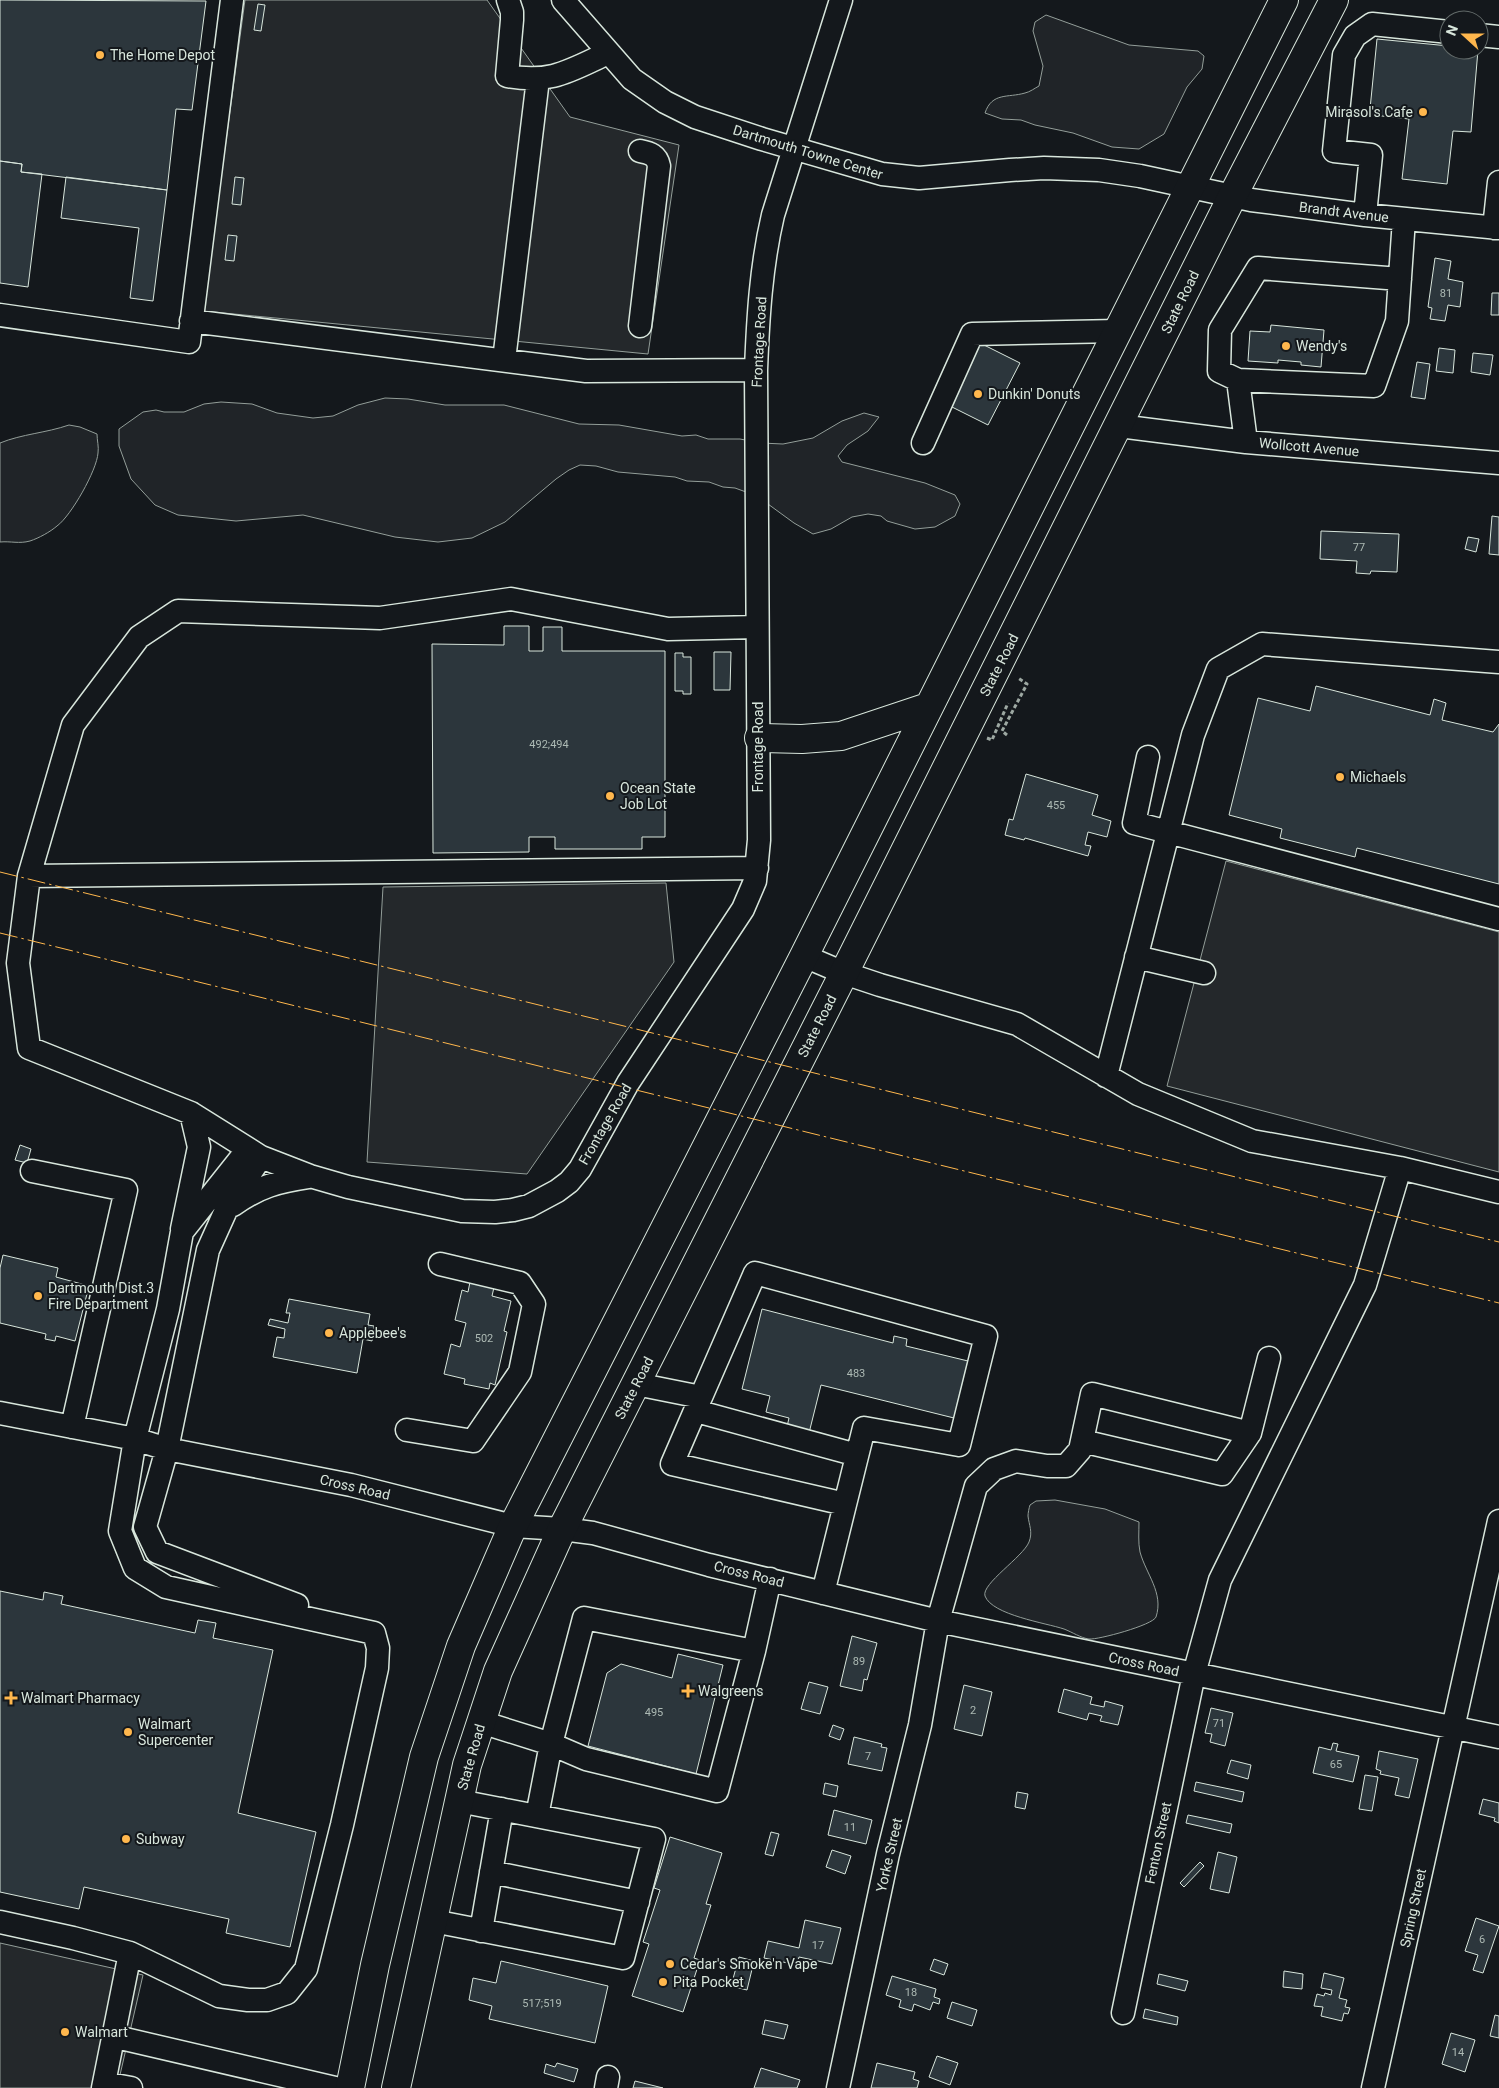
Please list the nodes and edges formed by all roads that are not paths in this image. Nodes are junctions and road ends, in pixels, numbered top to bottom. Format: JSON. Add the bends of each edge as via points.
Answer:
{"nodes":[{"id":1,"x":232,"y":0,"type":"edge"},
{"id":2,"x":508,"y":0,"type":"edge"},
{"id":3,"x":563,"y":0,"type":"edge"},
{"id":4,"x":841,"y":0,"type":"edge"},
{"id":5,"x":1284,"y":0,"type":"edge"},
{"id":6,"x":1334,"y":0,"type":"edge"},
{"id":7,"x":1439,"y":31,"type":"edge"},
{"id":8,"x":608,"y":52,"type":"junction"},
{"id":9,"x":538,"y":80,"type":"junction"},
{"id":10,"x":793,"y":148,"type":"junction"},
{"id":11,"x":640,"y":151,"type":"dead end"},
{"id":12,"x":1499,"y":182,"type":"edge"},
{"id":13,"x":1190,"y":188,"type":"junction"},
{"id":14,"x":1232,"y":197,"type":"junction"},
{"id":15,"x":1365,"y":215,"type":"junction"},
{"id":16,"x":1404,"y":219,"type":"junction"},
{"id":17,"x":1497,"y":228,"type":"edge"},
{"id":18,"x":1400,"y":279,"type":"junction"},
{"id":19,"x":0,"y":315,"type":"edge"},
{"id":20,"x":191,"y":321,"type":"junction"},
{"id":21,"x":640,"y":326,"type":"dead end"},
{"id":22,"x":1118,"y":332,"type":"junction"},
{"id":23,"x":504,"y":360,"type":"junction"},
{"id":24,"x":756,"y":370,"type":"junction"},
{"id":25,"x":1238,"y":380,"type":"junction"},
{"id":26,"x":1119,"y":426,"type":"junction"},
{"id":27,"x":1246,"y":442,"type":"junction"},
{"id":28,"x":923,"y":443,"type":"dead end"},
{"id":29,"x":1499,"y":463,"type":"edge"},
{"id":30,"x":757,"y":627,"type":"junction"},
{"id":31,"x":1499,"y":662,"type":"edge"},
{"id":32,"x":928,"y":707,"type":"junction"},
{"id":33,"x":758,"y":738,"type":"junction"},
{"id":34,"x":1148,"y":757,"type":"dead end"},
{"id":35,"x":1168,"y":833,"type":"junction"},
{"id":36,"x":757,"y":868,"type":"junction"},
{"id":37,"x":29,"y":876,"type":"junction"},
{"id":38,"x":1499,"y":920,"type":"edge"},
{"id":39,"x":804,"y":956,"type":"junction"},
{"id":40,"x":1136,"y":957,"type":"junction"},
{"id":41,"x":844,"y":973,"type":"junction"},
{"id":42,"x":1204,"y":974,"type":"dead end"},
{"id":43,"x":1106,"y":1076,"type":"junction"},
{"id":44,"x":191,"y":1112,"type":"junction"},
{"id":45,"x":255,"y":1153,"type":"junction"},
{"id":46,"x":1400,"y":1168,"type":"junction"},
{"id":47,"x":32,"y":1171,"type":"dead end"},
{"id":48,"x":310,"y":1176,"type":"junction"},
{"id":49,"x":1499,"y":1192,"type":"edge"},
{"id":50,"x":227,"y":1208,"type":"junction"},
{"id":51,"x":182,"y":1232,"type":"junction"},
{"id":52,"x":440,"y":1264,"type":"dead end"},
{"id":53,"x":1269,"y":1358,"type":"dead end"},
{"id":54,"x":636,"y":1384,"type":"junction"},
{"id":55,"x":698,"y":1404,"type":"junction"},
{"id":56,"x":0,"y":1412,"type":"edge"},
{"id":57,"x":72,"y":1427,"type":"junction"},
{"id":58,"x":407,"y":1430,"type":"dead end"},
{"id":59,"x":1250,"y":1433,"type":"junction"},
{"id":60,"x":135,"y":1440,"type":"junction"},
{"id":61,"x":1082,"y":1441,"type":"junction"},
{"id":62,"x":167,"y":1449,"type":"junction"},
{"id":63,"x":858,"y":1455,"type":"junction"},
{"id":64,"x":845,"y":1504,"type":"junction"},
{"id":65,"x":1499,"y":1521,"type":"edge"},
{"id":66,"x":513,"y":1526,"type":"junction"},
{"id":67,"x":562,"y":1529,"type":"junction"},
{"id":68,"x":770,"y":1580,"type":"junction"},
{"id":69,"x":822,"y":1592,"type":"junction"},
{"id":70,"x":938,"y":1621,"type":"junction"},
{"id":71,"x":374,"y":1633,"type":"junction"},
{"id":72,"x":754,"y":1651,"type":"junction"},
{"id":73,"x":1194,"y":1674,"type":"junction"},
{"id":74,"x":481,"y":1722,"type":"junction"},
{"id":75,"x":1452,"y":1727,"type":"junction"},
{"id":76,"x":1499,"y":1737,"type":"edge"},
{"id":77,"x":551,"y":1744,"type":"junction"},
{"id":78,"x":459,"y":1801,"type":"junction"},
{"id":79,"x":502,"y":1809,"type":"junction"},
{"id":80,"x":537,"y":1816,"type":"junction"},
{"id":81,"x":491,"y":1872,"type":"junction"},
{"id":82,"x":638,"y":1902,"type":"junction"},
{"id":83,"x":433,"y":1921,"type":"junction"},
{"id":84,"x":0,"y":1922,"type":"edge"},
{"id":85,"x":481,"y":1931,"type":"junction"},
{"id":86,"x":130,"y":1953,"type":"junction"},
{"id":87,"x":1123,"y":2012,"type":"dead end"},
{"id":88,"x":112,"y":2036,"type":"junction"},
{"id":89,"x":103,"y":2086,"type":"edge"},
{"id":90,"x":131,"y":2088,"type":"edge"},
{"id":91,"x":335,"y":2088,"type":"edge"},
{"id":92,"x":350,"y":2088,"type":"edge"},
{"id":93,"x":396,"y":2088,"type":"edge"},
{"id":94,"x":838,"y":2088,"type":"edge"},
{"id":95,"x":1373,"y":2088,"type":"edge"}],
"edges":[{"from":1,"to":20,"type":"street"},
{"from":2,"to":9,"type":"street","via":[[512,20],[507,76]]},
{"from":3,"to":8,"type":"street","name":"Dartmouth Towne Center"},
{"from":4,"to":10,"type":"street","name":"Frontage Road"},
{"from":5,"to":13,"type":"main road"},
{"from":6,"to":14,"type":"main road","name":"State Road"},
{"from":7,"to":15,"type":"street","via":[[1372,24],[1355,36],[1344,56],[1334,151],[1370,155]]},
{"from":8,"to":9,"type":"street","via":[[563,74]]},
{"from":8,"to":10,"type":"street","name":"Dartmouth Towne Center","via":[[632,79],[679,110]]},
{"from":9,"to":23,"type":"street"},
{"from":10,"to":13,"type":"street","name":"Dartmouth Towne Center","via":[[899,177],[937,178],[982,171],[1073,169],[1122,173]]},
{"from":10,"to":24,"type":"street","name":"Frontage Road","via":[[768,235]]},
{"from":11,"to":21,"type":"street","via":[[652,154],[659,166]]},
{"from":12,"to":17,"type":"street"},
{"from":13,"to":14,"type":"street","name":"Brandt Avenue"},
{"from":13,"to":22,"type":"main road"},
{"from":14,"to":15,"type":"street","name":"Brandt Avenue"},
{"from":14,"to":26,"type":"main road","name":"State Road"},
{"from":15,"to":16,"type":"street","name":"Brandt Avenue"},
{"from":16,"to":17,"type":"street","name":"Brandt Avenue"},
{"from":16,"to":18,"type":"street"},
{"from":18,"to":25,"type":"street","via":[[1397,321],[1374,386]]},
{"from":18,"to":25,"type":"street","via":[[1258,268],[1220,330],[1219,371]]},
{"from":19,"to":20,"type":"street","via":[[189,342]]},
{"from":20,"to":23,"type":"street"},
{"from":22,"to":28,"type":"street","via":[[972,334]]},
{"from":22,"to":32,"type":"main road"},
{"from":23,"to":24,"type":"street","via":[[586,371]]},
{"from":24,"to":30,"type":"street","name":"Frontage Road"},
{"from":25,"to":27,"type":"street"},
{"from":26,"to":27,"type":"street","name":"Wollcott Avenue"},
{"from":26,"to":41,"type":"main road","name":"State Road"},
{"from":27,"to":29,"type":"street","name":"Wollcott Avenue"},
{"from":30,"to":33,"type":"street","name":"Frontage Road"},
{"from":30,"to":37,"type":"street","via":[[668,629],[511,599],[380,618],[178,611],[139,638],[74,726]]},
{"from":31,"to":35,"type":"street","via":[[1262,644],[1218,669],[1192,735]]},
{"from":32,"to":33,"type":"main road","via":[[841,736]]},
{"from":32,"to":39,"type":"main road"},
{"from":33,"to":36,"type":"street","name":"Frontage Road"},
{"from":34,"to":35,"type":"street","via":[[1134,823]]},
{"from":35,"to":38,"type":"street"},
{"from":35,"to":40,"type":"street"},
{"from":36,"to":37,"type":"street"},
{"from":36,"to":48,"type":"street","name":"Frontage Road","via":[[750,895],[742,908],[628,1083],[580,1168],[557,1192],[513,1210],[475,1212],[348,1187]]},
{"from":37,"to":44,"type":"street","name":"Frontage Road","via":[[18,963],[29,1048]]},
{"from":39,"to":41,"type":"street"},
{"from":39,"to":66,"type":"main road"},
{"from":40,"to":42,"type":"street"},
{"from":40,"to":43,"type":"street"},
{"from":41,"to":43,"type":"street","via":[[1017,1024]]},
{"from":41,"to":54,"type":"main road","name":"State Road"},
{"from":43,"to":46,"type":"street","via":[[1138,1094],[1252,1141]]},
{"from":44,"to":45,"type":"street","name":"Frontage Road"},
{"from":44,"to":51,"type":"street","via":[[199,1147]]},
{"from":45,"to":48,"type":"street","name":"Frontage Road"},
{"from":45,"to":50,"type":"street"},
{"from":45,"to":51,"type":"street"},
{"from":46,"to":49,"type":"street"},
{"from":46,"to":73,"type":"street","name":"Fenton Street","via":[[1365,1285],[1220,1580]]},
{"from":47,"to":57,"type":"street","via":[[126,1190]]},
{"from":48,"to":50,"type":"street","via":[[278,1181],[252,1191]]},
{"from":50,"to":62,"type":"street","via":[[208,1250]]},
{"from":51,"to":60,"type":"street","via":[[168,1309]]},
{"from":52,"to":58,"type":"street","via":[[520,1283],[534,1304],[520,1372],[473,1441]]},
{"from":53,"to":59,"type":"street"},
{"from":54,"to":55,"type":"street"},
{"from":54,"to":67,"type":"main road","name":"State Road"},
{"from":55,"to":63,"type":"street"},
{"from":55,"to":63,"type":"street","via":[[755,1273],[986,1336],[959,1445],[864,1428]]},
{"from":55,"to":64,"type":"street","via":[[672,1464]]},
{"from":56,"to":57,"type":"street","name":"Cross Road"},
{"from":57,"to":60,"type":"street","name":"Cross Road"},
{"from":59,"to":61,"type":"street","via":[[1222,1474]]},
{"from":59,"to":61,"type":"street","via":[[1092,1394]]},
{"from":60,"to":62,"type":"street","name":"Cross Road"},
{"from":60,"to":71,"type":"street","via":[[120,1531],[135,1568],[166,1588]]},
{"from":61,"to":70,"type":"street","name":"Yorke Street","via":[[1080,1450],[1066,1466],[1016,1461],[994,1469],[976,1486]]},
{"from":62,"to":66,"type":"street","name":"Cross Road","via":[[352,1485]]},
{"from":62,"to":71,"type":"street","via":[[146,1527],[157,1552]]},
{"from":63,"to":64,"type":"street"},
{"from":64,"to":69,"type":"street"},
{"from":65,"to":75,"type":"street","name":"Spring Street"},
{"from":66,"to":67,"type":"street","name":"Cross Road"},
{"from":66,"to":92,"type":"main road","via":[[461,1646],[424,1757]]},
{"from":67,"to":68,"type":"street","name":"Cross Road","via":[[593,1533]]},
{"from":67,"to":74,"type":"main road","name":"State Road","via":[[498,1671]]},
{"from":68,"to":69,"type":"street","name":"Cross Road"},
{"from":68,"to":72,"type":"street"},
{"from":69,"to":70,"type":"street","name":"Cross Road"},
{"from":70,"to":73,"type":"street","name":"Cross Road"},
{"from":70,"to":94,"type":"street","name":"Yorke Street","via":[[920,1725],[888,1854]]},
{"from":71,"to":86,"type":"street","via":[[378,1648],[377,1668],[306,1969],[286,1993],[267,2000],[248,2000],[219,1996]]},
{"from":72,"to":77,"type":"street","via":[[584,1618]]},
{"from":72,"to":77,"type":"street","via":[[717,1791],[586,1759]]},
{"from":73,"to":75,"type":"street","name":"Cross Road"},
{"from":73,"to":87,"type":"street","name":"Fenton Street"},
{"from":74,"to":77,"type":"street"},
{"from":74,"to":78,"type":"main road","name":"State Road"},
{"from":75,"to":76,"type":"street","name":"Cross Road"},
{"from":75,"to":95,"type":"street","name":"Spring Street"},
{"from":77,"to":80,"type":"street"},
{"from":78,"to":79,"type":"street"},
{"from":78,"to":83,"type":"main road","name":"State Road"},
{"from":79,"to":80,"type":"street"},
{"from":79,"to":81,"type":"street"},
{"from":80,"to":82,"type":"street","via":[[654,1839]]},
{"from":81,"to":82,"type":"street"},
{"from":81,"to":85,"type":"street"},
{"from":82,"to":85,"type":"street","via":[[623,1958]]},
{"from":83,"to":85,"type":"street"},
{"from":83,"to":93,"type":"main road","name":"State Road"},
{"from":84,"to":86,"type":"street"},
{"from":86,"to":88,"type":"street"},
{"from":88,"to":89,"type":"street"},
{"from":88,"to":91,"type":"street"},
{"from":89,"to":90,"type":"street"}]}
